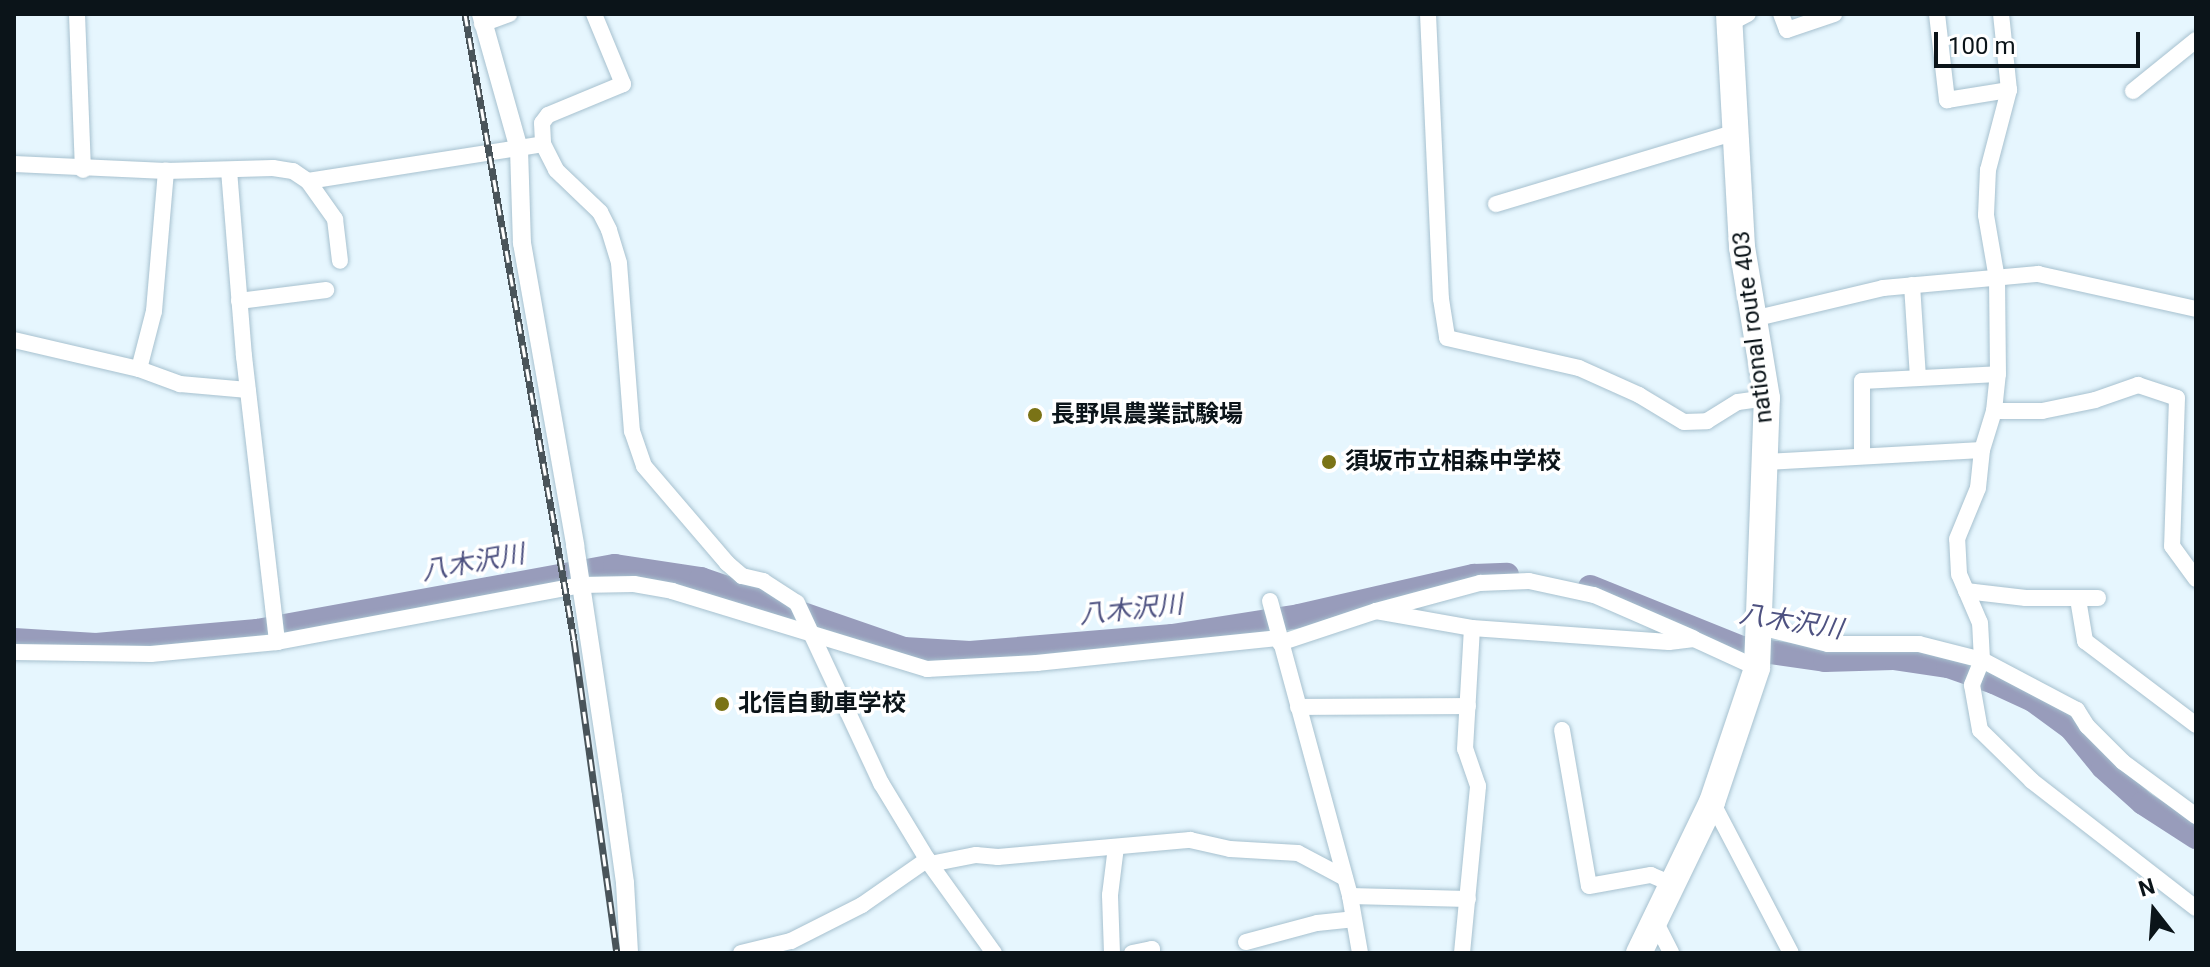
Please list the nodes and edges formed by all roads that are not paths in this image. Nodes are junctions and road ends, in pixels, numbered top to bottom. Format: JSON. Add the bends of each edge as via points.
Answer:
{"nodes":[{"id":1,"x":77,"y":14,"type":"edge"},
{"id":2,"x":509,"y":14,"type":"edge"},
{"id":3,"x":594,"y":14,"type":"edge"},
{"id":4,"x":1428,"y":14,"type":"edge"},
{"id":5,"x":1781,"y":14,"type":"edge"},
{"id":6,"x":1834,"y":14,"type":"edge"},
{"id":7,"x":1937,"y":14,"type":"edge"},
{"id":8,"x":2001,"y":14,"type":"edge"},
{"id":9,"x":1736,"y":17,"type":"edge"},
{"id":10,"x":482,"y":19,"type":"edge"},
{"id":11,"x":2196,"y":40,"type":"edge"},
{"id":12,"x":2009,"y":90,"type":"junction"},
{"id":13,"x":2133,"y":91,"type":"dead end"},
{"id":14,"x":1736,"y":132,"type":"junction"},
{"id":15,"x":543,"y":144,"type":"junction"},
{"id":16,"x":519,"y":149,"type":"junction"},
{"id":17,"x":14,"y":164,"type":"edge"},
{"id":18,"x":83,"y":170,"type":"junction"},
{"id":19,"x":229,"y":170,"type":"junction"},
{"id":20,"x":166,"y":171,"type":"junction"},
{"id":21,"x":308,"y":181,"type":"junction"},
{"id":22,"x":1496,"y":204,"type":"dead end"},
{"id":23,"x":340,"y":261,"type":"dead end"},
{"id":24,"x":1997,"y":279,"type":"junction"},
{"id":25,"x":1912,"y":285,"type":"junction"},
{"id":26,"x":326,"y":290,"type":"dead end"},
{"id":27,"x":239,"y":301,"type":"junction"},
{"id":28,"x":2196,"y":309,"type":"edge"},
{"id":29,"x":1753,"y":319,"type":"junction"},
{"id":30,"x":14,"y":340,"type":"edge"},
{"id":31,"x":139,"y":369,"type":"junction"},
{"id":32,"x":1998,"y":374,"type":"junction"},
{"id":33,"x":1918,"y":378,"type":"junction"},
{"id":34,"x":248,"y":390,"type":"junction"},
{"id":35,"x":1767,"y":398,"type":"junction"},
{"id":36,"x":1994,"y":411,"type":"junction"},
{"id":37,"x":1982,"y":450,"type":"junction"},
{"id":38,"x":1862,"y":456,"type":"junction"},
{"id":39,"x":1766,"y":462,"type":"junction"},
{"id":40,"x":2194,"y":573,"type":"edge"},
{"id":41,"x":581,"y":585,"type":"junction"},
{"id":42,"x":1966,"y":591,"type":"junction"},
{"id":43,"x":2098,"y":598,"type":"dead end"},
{"id":44,"x":2078,"y":599,"type":"junction"},
{"id":45,"x":1270,"y":601,"type":"dead end"},
{"id":46,"x":1376,"y":611,"type":"junction"},
{"id":47,"x":1760,"y":627,"type":"junction"},
{"id":48,"x":1472,"y":628,"type":"junction"},
{"id":49,"x":810,"y":632,"type":"junction"},
{"id":50,"x":276,"y":639,"type":"junction"},
{"id":51,"x":1694,"y":639,"type":"junction"},
{"id":52,"x":1278,"y":640,"type":"junction"},
{"id":53,"x":14,"y":652,"type":"edge"},
{"id":54,"x":1982,"y":660,"type":"junction"},
{"id":55,"x":1757,"y":668,"type":"junction"},
{"id":56,"x":1468,"y":706,"type":"junction"},
{"id":57,"x":1298,"y":707,"type":"junction"},
{"id":58,"x":2196,"y":725,"type":"edge"},
{"id":59,"x":1562,"y":730,"type":"dead end"},
{"id":60,"x":1712,"y":802,"type":"junction"},
{"id":61,"x":2196,"y":816,"type":"edge"},
{"id":62,"x":1116,"y":847,"type":"junction"},
{"id":63,"x":929,"y":862,"type":"junction"},
{"id":64,"x":1345,"y":878,"type":"junction"},
{"id":65,"x":1674,"y":885,"type":"junction"},
{"id":66,"x":1350,"y":896,"type":"junction"},
{"id":67,"x":1468,"y":899,"type":"junction"},
{"id":68,"x":2196,"y":908,"type":"edge"},
{"id":69,"x":1353,"y":919,"type":"junction"},
{"id":70,"x":1654,"y":919,"type":"junction"},
{"id":71,"x":1246,"y":942,"type":"dead end"},
{"id":72,"x":629,"y":953,"type":"edge"},
{"id":73,"x":741,"y":953,"type":"edge"},
{"id":74,"x":994,"y":953,"type":"edge"},
{"id":75,"x":1112,"y":953,"type":"edge"},
{"id":76,"x":1132,"y":953,"type":"edge"},
{"id":77,"x":1152,"y":953,"type":"edge"},
{"id":78,"x":1360,"y":953,"type":"edge"},
{"id":79,"x":1462,"y":953,"type":"edge"},
{"id":80,"x":1639,"y":953,"type":"edge"},
{"id":81,"x":1671,"y":953,"type":"edge"},
{"id":82,"x":1791,"y":953,"type":"edge"}],
"edges":[{"from":1,"to":18,"type":"street"},
{"from":2,"to":10,"type":"street"},
{"from":3,"to":15,"type":"street","via":[[623,84],[548,115],[542,123]]},
{"from":4,"to":35,"type":"street","via":[[1447,338],[1579,368],[1684,422],[1707,421],[1738,402]]},
{"from":5,"to":6,"type":"street","via":[[1787,30]]},
{"from":7,"to":12,"type":"street","via":[[1947,100]]},
{"from":8,"to":12,"type":"street"},
{"from":9,"to":14,"type":"highway","name":"national route 403"},
{"from":10,"to":16,"type":"street"},
{"from":11,"to":13,"type":"street"},
{"from":12,"to":24,"type":"street","via":[[1988,170],[1986,215]]},
{"from":14,"to":22,"type":"street"},
{"from":14,"to":29,"type":"highway","name":"national route 403","via":[[1742,247]]},
{"from":15,"to":16,"type":"street"},
{"from":15,"to":49,"type":"street","via":[[556,170],[600,212],[609,230],[620,277],[628,405],[644,466],[727,563],[797,603]]},
{"from":16,"to":21,"type":"street"},
{"from":16,"to":41,"type":"street","via":[[522,243]]},
{"from":17,"to":18,"type":"street"},
{"from":18,"to":20,"type":"street"},
{"from":19,"to":20,"type":"street"},
{"from":19,"to":21,"type":"street","via":[[273,168],[293,171]]},
{"from":19,"to":27,"type":"street"},
{"from":20,"to":31,"type":"street","via":[[154,311]]},
{"from":21,"to":23,"type":"street","via":[[335,219]]},
{"from":24,"to":25,"type":"street"},
{"from":24,"to":28,"type":"street","via":[[2038,274]]},
{"from":24,"to":32,"type":"street"},
{"from":25,"to":29,"type":"street"},
{"from":25,"to":33,"type":"street"},
{"from":26,"to":27,"type":"street"},
{"from":27,"to":34,"type":"street"},
{"from":29,"to":35,"type":"highway","name":"national route 403"},
{"from":30,"to":31,"type":"street"},
{"from":31,"to":34,"type":"street","via":[[180,384]]},
{"from":32,"to":33,"type":"street"},
{"from":32,"to":36,"type":"street"},
{"from":33,"to":38,"type":"street","via":[[1862,381]]},
{"from":34,"to":50,"type":"street"},
{"from":35,"to":39,"type":"highway","name":"national route 403"},
{"from":36,"to":37,"type":"street"},
{"from":36,"to":40,"type":"street","via":[[2042,411],[2138,385],[2177,398],[2172,546]]},
{"from":37,"to":38,"type":"street"},
{"from":37,"to":42,"type":"street","via":[[1978,488],[1957,539]]},
{"from":38,"to":39,"type":"street"},
{"from":39,"to":47,"type":"highway","name":"national route 403"},
{"from":41,"to":49,"type":"street","via":[[634,584],[672,591]]},
{"from":41,"to":50,"type":"street"},
{"from":41,"to":72,"type":"street","via":[[625,883]]},
{"from":42,"to":44,"type":"street"},
{"from":42,"to":54,"type":"street","via":[[1980,623]]},
{"from":43,"to":44,"type":"street"},
{"from":44,"to":58,"type":"street","via":[[2085,641]]},
{"from":45,"to":52,"type":"street"},
{"from":46,"to":48,"type":"street"},
{"from":46,"to":51,"type":"street","via":[[1480,583],[1529,581],[1594,595]]},
{"from":46,"to":52,"type":"street"},
{"from":47,"to":54,"type":"street","via":[[1828,644],[1919,644]]},
{"from":47,"to":55,"type":"highway","name":"national route 403"},
{"from":48,"to":51,"type":"street","via":[[1669,642]]},
{"from":48,"to":56,"type":"street"},
{"from":49,"to":52,"type":"street","via":[[927,669]]},
{"from":49,"to":63,"type":"street","via":[[881,783]]},
{"from":50,"to":53,"type":"street","via":[[151,654]]},
{"from":51,"to":55,"type":"street"},
{"from":52,"to":57,"type":"street"},
{"from":54,"to":61,"type":"street","via":[[2077,710],[2123,762]]},
{"from":54,"to":68,"type":"street","via":[[1972,685],[1980,730],[2032,781]]},
{"from":55,"to":60,"type":"highway","name":"national route 403"},
{"from":56,"to":57,"type":"street"},
{"from":56,"to":67,"type":"street","via":[[1465,749],[1478,786]]},
{"from":57,"to":64,"type":"street"},
{"from":59,"to":65,"type":"street","via":[[1589,886],[1651,875]]},
{"from":60,"to":65,"type":"highway","name":"national route 403"},
{"from":60,"to":82,"type":"street"},
{"from":62,"to":63,"type":"street"},
{"from":62,"to":64,"type":"street","via":[[1190,840],[1230,849],[1298,853]]},
{"from":62,"to":75,"type":"street","via":[[1110,895]]},
{"from":63,"to":73,"type":"street","via":[[862,905],[791,941]]},
{"from":63,"to":74,"type":"street"},
{"from":64,"to":66,"type":"street"},
{"from":65,"to":70,"type":"highway","name":"national route 403"},
{"from":66,"to":67,"type":"street"},
{"from":66,"to":69,"type":"street"},
{"from":67,"to":79,"type":"street"},
{"from":69,"to":71,"type":"street"},
{"from":69,"to":78,"type":"street"},
{"from":70,"to":80,"type":"highway","name":"national route 403"},
{"from":70,"to":81,"type":"street"},
{"from":76,"to":77,"type":"street"}]}
